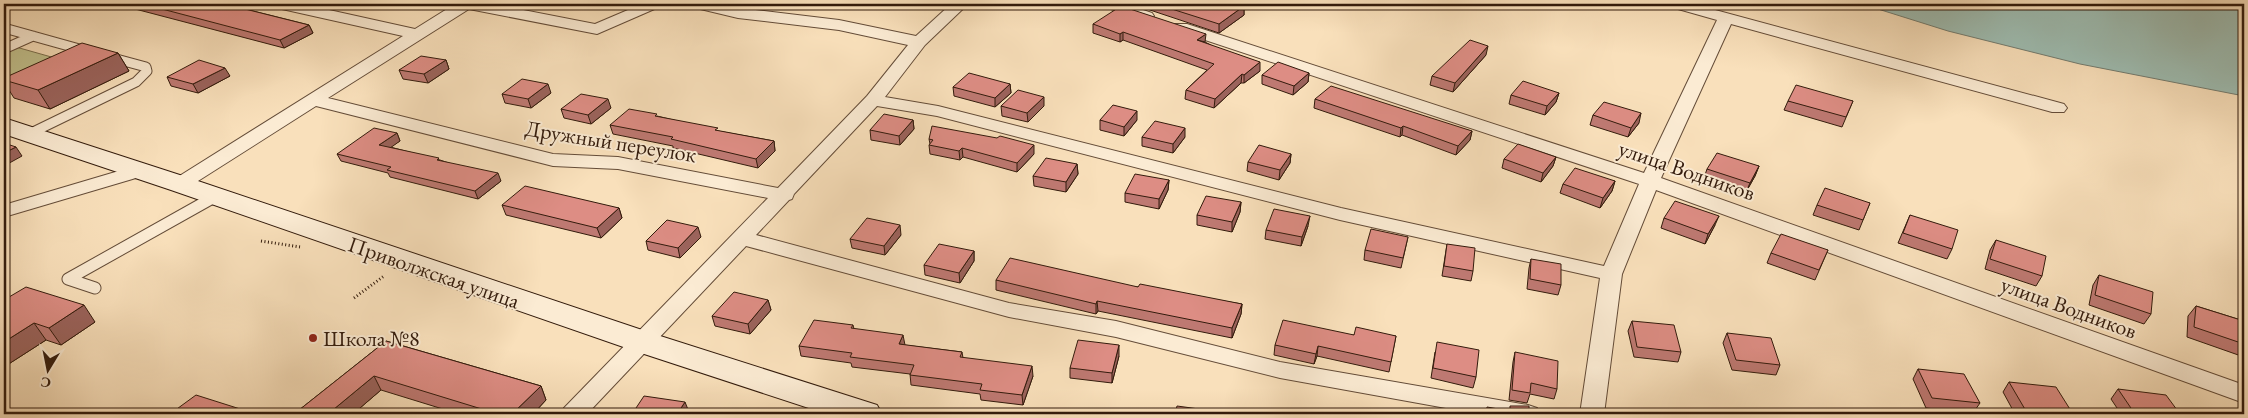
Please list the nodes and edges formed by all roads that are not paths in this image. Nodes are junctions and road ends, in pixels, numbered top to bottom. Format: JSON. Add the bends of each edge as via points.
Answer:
{"nodes":[{"id":1,"x":282,"y":4,"type":"edge"},
{"id":2,"x":465,"y":4,"type":"edge"},
{"id":3,"x":469,"y":4,"type":"edge"},
{"id":4,"x":654,"y":4,"type":"edge"},
{"id":5,"x":697,"y":4,"type":"edge"},
{"id":6,"x":960,"y":4,"type":"edge"},
{"id":7,"x":1110,"y":4,"type":"edge"},
{"id":8,"x":1676,"y":4,"type":"edge"},
{"id":9,"x":1726,"y":18,"type":"junction"},
{"id":10,"x":4,"y":28,"type":"edge"},
{"id":11,"x":417,"y":34,"type":"junction"},
{"id":12,"x":33,"y":36,"type":"junction"},
{"id":13,"x":919,"y":42,"type":"junction"},
{"id":14,"x":4,"y":49,"type":"edge"},
{"id":15,"x":98,"y":54,"type":"edge"},
{"id":16,"x":72,"y":60,"type":"edge"},
{"id":17,"x":315,"y":100,"type":"junction"},
{"id":18,"x":873,"y":100,"type":"junction"},
{"id":19,"x":2058,"y":108,"type":"dead end"},
{"id":20,"x":16,"y":130,"type":"edge"},
{"id":21,"x":139,"y":171,"type":"junction"},
{"id":22,"x":1650,"y":181,"type":"junction"},
{"id":23,"x":180,"y":184,"type":"junction"},
{"id":24,"x":785,"y":194,"type":"junction"},
{"id":25,"x":216,"y":196,"type":"junction"},
{"id":26,"x":4,"y":211,"type":"edge"},
{"id":27,"x":742,"y":238,"type":"junction"},
{"id":28,"x":1610,"y":274,"type":"junction"},
{"id":29,"x":95,"y":288,"type":"dead end"},
{"id":30,"x":643,"y":342,"type":"junction"},
{"id":31,"x":2244,"y":394,"type":"edge"},
{"id":32,"x":573,"y":414,"type":"edge"},
{"id":33,"x":865,"y":414,"type":"edge"},
{"id":34,"x":1528,"y":414,"type":"edge"},
{"id":35,"x":1592,"y":414,"type":"edge"}],
"edges":[{"from":1,"to":11,"type":"street"},
{"from":2,"to":11,"type":"street"},
{"from":3,"to":4,"type":"street","via":[[597,29]]},
{"from":5,"to":13,"type":"street","via":[[738,13],[839,25]]},
{"from":6,"to":13,"type":"street"},
{"from":7,"to":22,"type":"street","name":"улица Водников"},
{"from":8,"to":9,"type":"street"},
{"from":9,"to":19,"type":"street"},
{"from":9,"to":22,"type":"street"},
{"from":10,"to":12,"type":"lane"},
{"from":11,"to":17,"type":"street"},
{"from":12,"to":14,"type":"lane"},
{"from":12,"to":16,"type":"lane","via":[[89,52]]},
{"from":13,"to":18,"type":"street"},
{"from":15,"to":20,"type":"lane","via":[[146,68],[147,71],[136,82]]},
{"from":17,"to":23,"type":"street"},
{"from":17,"to":24,"type":"street","name":"Дружный переулок","via":[[552,160],[618,163]]},
{"from":18,"to":24,"type":"street"},
{"from":18,"to":28,"type":"street","via":[[938,111],[1340,214]]},
{"from":20,"to":21,"type":"main road","name":"Приволжская улица"},
{"from":21,"to":23,"type":"main road","name":"Приволжская улица"},
{"from":21,"to":26,"type":"street"},
{"from":22,"to":28,"type":"street"},
{"from":22,"to":31,"type":"street","name":"улица Водников"},
{"from":23,"to":25,"type":"main road","name":"Приволжская улица"},
{"from":24,"to":27,"type":"street"},
{"from":25,"to":29,"type":"lane","via":[[68,279]]},
{"from":25,"to":30,"type":"main road","name":"Приволжская улица"},
{"from":27,"to":30,"type":"street"},
{"from":27,"to":34,"type":"street","via":[[1009,310],[1116,329],[1280,370]]},
{"from":28,"to":35,"type":"street"},
{"from":30,"to":32,"type":"street"},
{"from":30,"to":33,"type":"main road","name":"Приволжская улица"}]}
